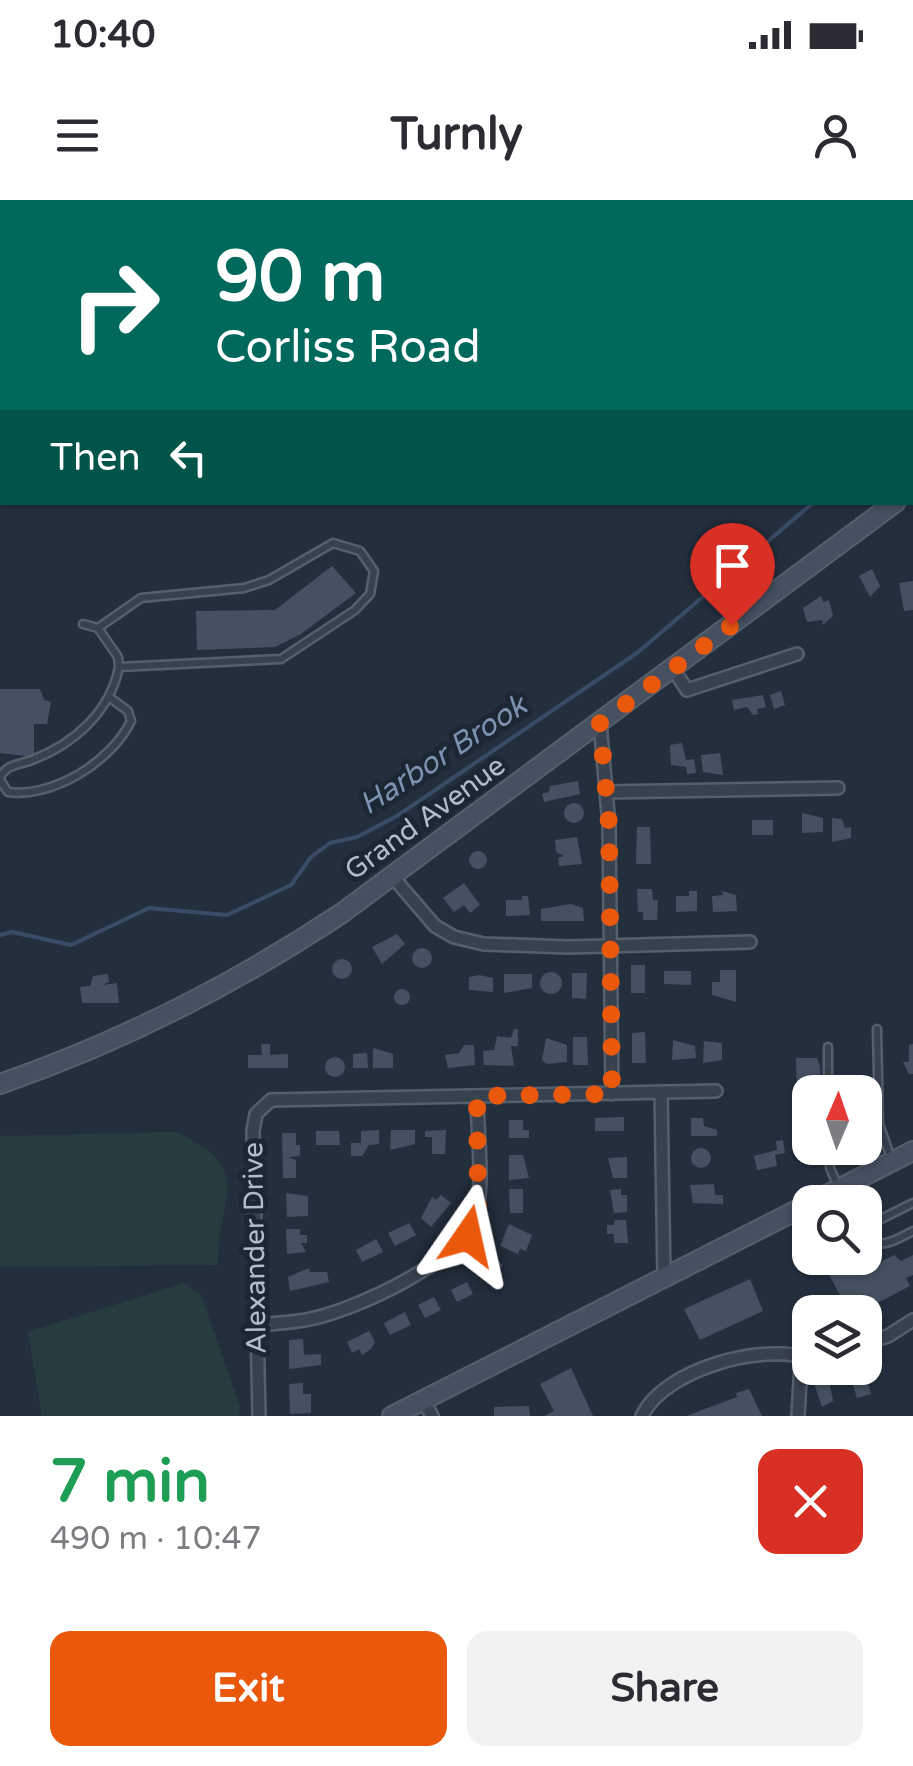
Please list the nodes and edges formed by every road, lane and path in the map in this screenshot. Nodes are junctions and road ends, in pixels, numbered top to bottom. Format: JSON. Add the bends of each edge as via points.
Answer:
{"nodes":[{"id":1,"x":892,"y":505,"type":"edge"},
{"id":2,"x":83,"y":624,"type":"dead end"},
{"id":3,"x":98,"y":628,"type":"junction"},
{"id":4,"x":798,"y":654,"type":"dead end"},
{"id":5,"x":120,"y":667,"type":"junction"},
{"id":6,"x":673,"y":669,"type":"junction"},
{"id":7,"x":109,"y":696,"type":"junction"},
{"id":8,"x":600,"y":723,"type":"junction"},
{"id":9,"x":0,"y":779,"type":"edge"},
{"id":10,"x":838,"y":788,"type":"dead end"},
{"id":11,"x":607,"y":792,"type":"junction"},
{"id":12,"x":392,"y":876,"type":"junction"},
{"id":13,"x":750,"y":942,"type":"dead end"},
{"id":14,"x":611,"y":944,"type":"junction"},
{"id":15,"x":878,"y":1030,"type":"dead end"},
{"id":16,"x":828,"y":1047,"type":"dead end"},
{"id":17,"x":828,"y":1075,"type":"edge"},
{"id":18,"x":0,"y":1084,"type":"edge"},
{"id":19,"x":716,"y":1091,"type":"dead end"},
{"id":20,"x":661,"y":1093,"type":"junction"},
{"id":21,"x":612,"y":1094,"type":"junction"},
{"id":22,"x":477,"y":1096,"type":"junction"},
{"id":23,"x":913,"y":1152,"type":"edge"},
{"id":24,"x":893,"y":1162,"type":"junction"},
{"id":25,"x":858,"y":1185,"type":"edge"},
{"id":26,"x":913,"y":1203,"type":"edge"},
{"id":27,"x":882,"y":1218,"type":"edge"},
{"id":28,"x":792,"y":1219,"type":"edge"},
{"id":29,"x":913,"y":1230,"type":"edge"},
{"id":30,"x":882,"y":1244,"type":"edge"},
{"id":31,"x":664,"y":1278,"type":"junction"},
{"id":32,"x":913,"y":1320,"type":"edge"},
{"id":33,"x":257,"y":1325,"type":"junction"},
{"id":34,"x":882,"y":1338,"type":"edge"},
{"id":35,"x":792,"y":1352,"type":"edge"},
{"id":36,"x":798,"y":1385,"type":"edge"},
{"id":37,"x":428,"y":1408,"type":"edge"},
{"id":38,"x":258,"y":1416,"type":"edge"},
{"id":39,"x":392,"y":1416,"type":"edge"},
{"id":40,"x":642,"y":1416,"type":"edge"},
{"id":41,"x":798,"y":1416,"type":"edge"}],
"edges":[{"from":1,"to":6,"type":"street","name":"Grand Avenue"},
{"from":2,"to":3,"type":"lane"},
{"from":3,"to":5,"type":"lane"},
{"from":3,"to":5,"type":"lane","via":[[141,598],[244,588],[333,543],[360,551],[374,571],[370,594],[355,610],[282,659]]},
{"from":4,"to":6,"type":"street","via":[[687,690]]},
{"from":5,"to":7,"type":"lane"},
{"from":6,"to":8,"type":"street","name":"Grand Avenue"},
{"from":7,"to":9,"type":"lane","via":[[87,727],[10,766]]},
{"from":7,"to":9,"type":"lane","via":[[128,710],[131,722],[99,760],[39,790],[8,792]]},
{"from":8,"to":11,"type":"street"},
{"from":8,"to":12,"type":"street","name":"Grand Avenue"},
{"from":10,"to":11,"type":"street"},
{"from":11,"to":14,"type":"street"},
{"from":12,"to":14,"type":"street","via":[[434,926],[454,937],[484,944]]},
{"from":12,"to":18,"type":"street","name":"Grand Avenue","via":[[247,974]]},
{"from":13,"to":14,"type":"street"},
{"from":14,"to":21,"type":"street"},
{"from":15,"to":24,"type":"lane","via":[[879,1124]]},
{"from":16,"to":17,"type":"lane"},
{"from":19,"to":20,"type":"street"},
{"from":20,"to":21,"type":"street"},
{"from":20,"to":31,"type":"street"},
{"from":21,"to":22,"type":"street"},
{"from":22,"to":33,"type":"street","via":[[478,1208],[460,1244],[344,1309]]},
{"from":22,"to":33,"type":"street","name":"Alexander Drive","via":[[283,1097],[262,1106],[253,1131]]},
{"from":23,"to":24,"type":"street"},
{"from":24,"to":25,"type":"street"},
{"from":26,"to":27,"type":"lane"},
{"from":28,"to":31,"type":"street"},
{"from":29,"to":30,"type":"lane"},
{"from":31,"to":37,"type":"street"},
{"from":32,"to":34,"type":"street"},
{"from":33,"to":38,"type":"street","name":"Alexander Drive"},
{"from":35,"to":40,"type":"street","via":[[767,1350],[672,1382]]},
{"from":36,"to":41,"type":"street"},
{"from":37,"to":39,"type":"street"}]}
